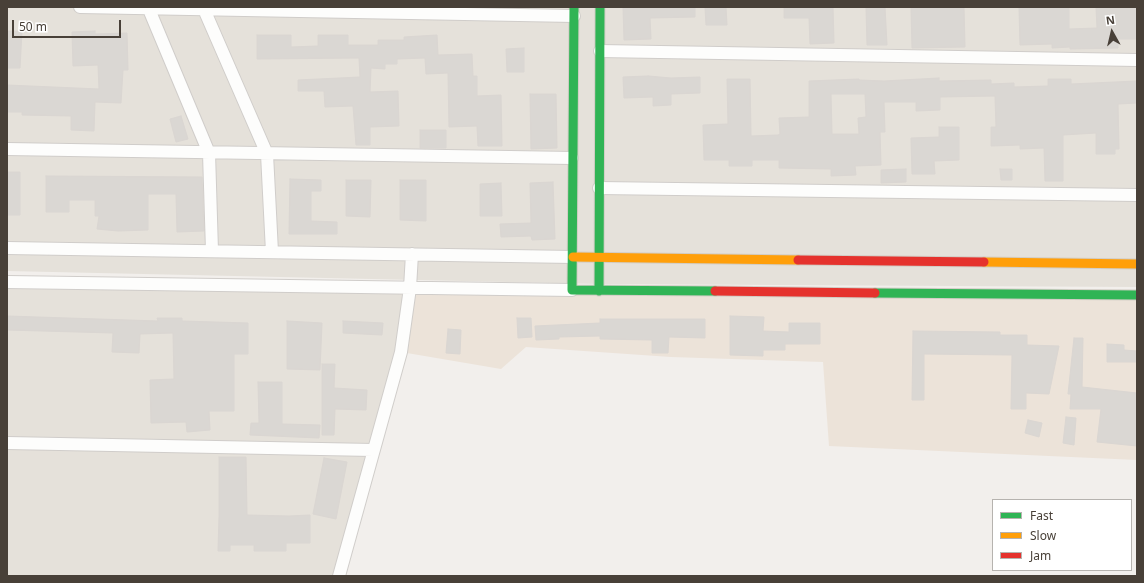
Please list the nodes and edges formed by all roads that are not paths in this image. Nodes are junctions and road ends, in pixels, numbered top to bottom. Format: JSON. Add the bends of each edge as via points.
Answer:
{"nodes":[{"id":1,"x":80,"y":7,"type":"edge"},
{"id":2,"x":600,"y":7,"type":"edge"},
{"id":3,"x":148,"y":8,"type":"edge"},
{"id":4,"x":204,"y":8,"type":"edge"},
{"id":5,"x":574,"y":12,"type":"edge"},
{"id":6,"x":600,"y":51,"type":"junction"},
{"id":7,"x":1137,"y":60,"type":"edge"},
{"id":8,"x":7,"y":150,"type":"edge"},
{"id":9,"x":209,"y":153,"type":"junction"},
{"id":10,"x":267,"y":154,"type":"junction"},
{"id":11,"x":572,"y":158,"type":"junction"},
{"id":12,"x":599,"y":188,"type":"junction"},
{"id":13,"x":1137,"y":195,"type":"edge"},
{"id":14,"x":7,"y":248,"type":"edge"},
{"id":15,"x":212,"y":251,"type":"junction"},
{"id":16,"x":272,"y":252,"type":"junction"},
{"id":17,"x":412,"y":254,"type":"junction"},
{"id":18,"x":573,"y":257,"type":"junction"},
{"id":19,"x":598,"y":257,"type":"junction"},
{"id":20,"x":1137,"y":264,"type":"edge"},
{"id":21,"x":7,"y":282,"type":"edge"},
{"id":22,"x":410,"y":288,"type":"junction"},
{"id":23,"x":572,"y":290,"type":"junction"},
{"id":24,"x":599,"y":291,"type":"junction"},
{"id":25,"x":1137,"y":295,"type":"edge"},
{"id":26,"x":7,"y":443,"type":"edge"},
{"id":27,"x":373,"y":450,"type":"junction"},
{"id":28,"x":339,"y":576,"type":"edge"}],
"edges":[{"from":1,"to":3,"type":"street"},
{"from":2,"to":6,"type":"street"},
{"from":3,"to":4,"type":"street"},
{"from":3,"to":9,"type":"street"},
{"from":4,"to":5,"type":"street"},
{"from":4,"to":10,"type":"street"},
{"from":5,"to":11,"type":"street"},
{"from":6,"to":7,"type":"street"},
{"from":6,"to":12,"type":"street"},
{"from":8,"to":9,"type":"street"},
{"from":9,"to":10,"type":"street"},
{"from":9,"to":15,"type":"street"},
{"from":10,"to":11,"type":"street"},
{"from":10,"to":16,"type":"street"},
{"from":11,"to":18,"type":"street"},
{"from":12,"to":13,"type":"street"},
{"from":12,"to":19,"type":"street"},
{"from":14,"to":15,"type":"street"},
{"from":15,"to":16,"type":"street"},
{"from":16,"to":17,"type":"street"},
{"from":17,"to":18,"type":"street"},
{"from":17,"to":22,"type":"street"},
{"from":18,"to":19,"type":"street"},
{"from":18,"to":23,"type":"street"},
{"from":19,"to":20,"type":"street"},
{"from":19,"to":24,"type":"street"},
{"from":21,"to":22,"type":"street"},
{"from":22,"to":23,"type":"street"},
{"from":22,"to":27,"type":"street","via":[[401,352]]},
{"from":23,"to":24,"type":"street"},
{"from":24,"to":25,"type":"street"},
{"from":26,"to":27,"type":"street"},
{"from":27,"to":28,"type":"street"}]}
